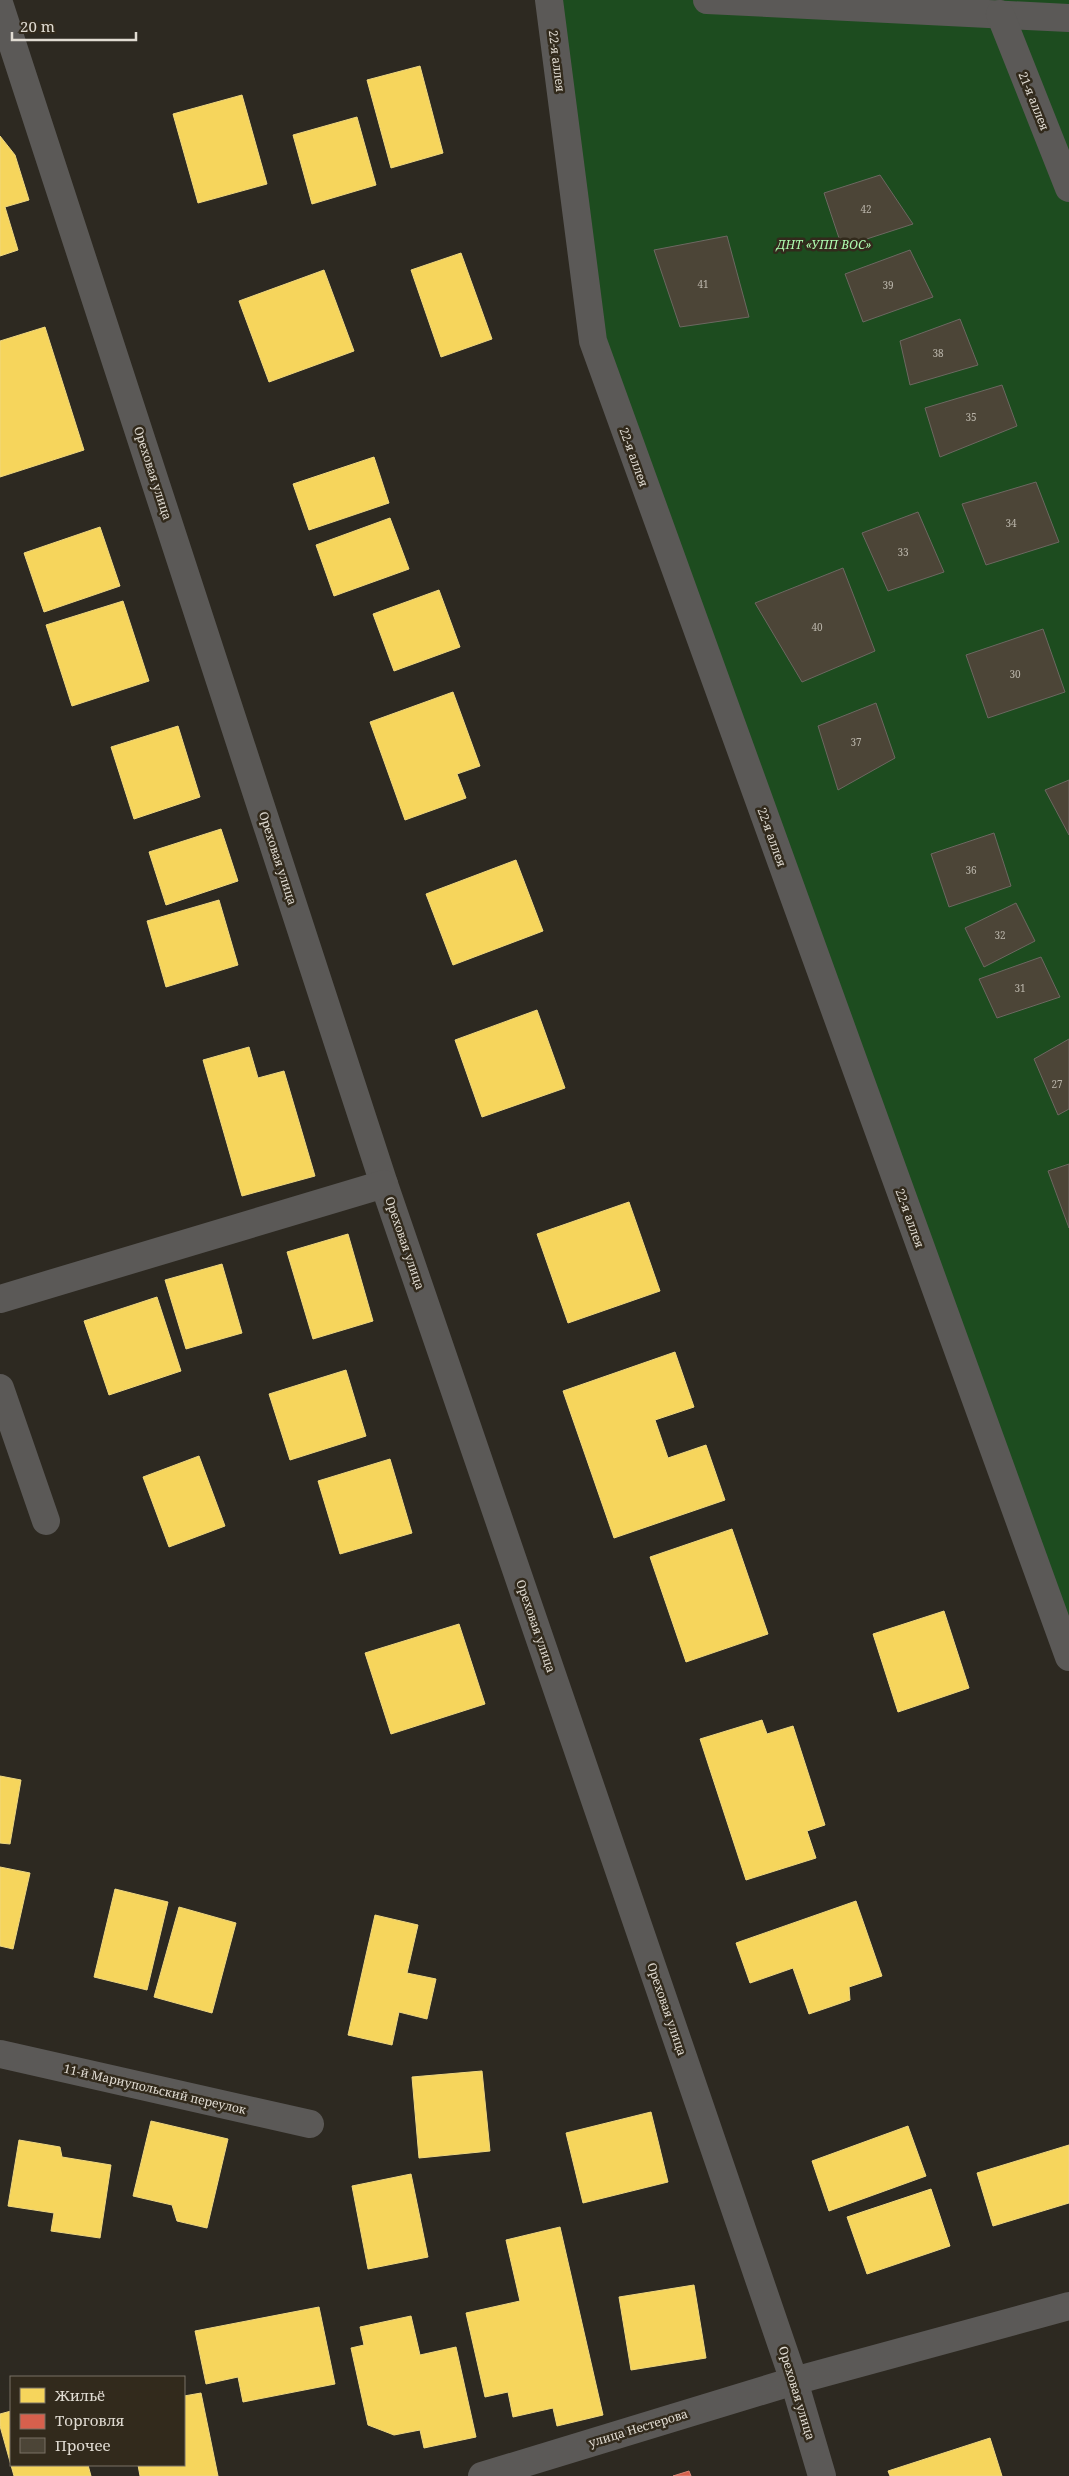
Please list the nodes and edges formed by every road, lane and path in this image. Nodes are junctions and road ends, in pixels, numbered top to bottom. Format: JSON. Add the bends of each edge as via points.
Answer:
{"nodes":[{"id":1,"x":549,"y":0,"type":"edge"},
{"id":2,"x":706,"y":0,"type":"edge"},
{"id":3,"x":0,"y":6,"type":"edge"},
{"id":4,"x":1000,"y":14,"type":"junction"},
{"id":5,"x":1069,"y":18,"type":"edge"},
{"id":6,"x":1069,"y":188,"type":"edge"},
{"id":7,"x":384,"y":1184,"type":"junction"},
{"id":8,"x":0,"y":1299,"type":"edge"},
{"id":9,"x":0,"y":1388,"type":"edge"},
{"id":10,"x":46,"y":1521,"type":"dead end"},
{"id":11,"x":1069,"y":1657,"type":"edge"},
{"id":12,"x":0,"y":2054,"type":"edge"},
{"id":13,"x":310,"y":2124,"type":"dead end"},
{"id":14,"x":1069,"y":2306,"type":"edge"},
{"id":15,"x":794,"y":2381,"type":"junction"},
{"id":16,"x":482,"y":2476,"type":"edge"},
{"id":17,"x":822,"y":2476,"type":"edge"}],
"edges":[{"from":1,"to":11,"type":"street","name":"22-я аллея","via":[[593,341]]},
{"from":2,"to":4,"type":"street"},
{"from":3,"to":7,"type":"street","name":"Ореховая улица"},
{"from":4,"to":5,"type":"street"},
{"from":4,"to":6,"type":"street","name":"21-я аллея"},
{"from":7,"to":8,"type":"street"},
{"from":7,"to":15,"type":"street","name":"Ореховая улица"},
{"from":9,"to":10,"type":"street"},
{"from":12,"to":13,"type":"street","name":"11-й Мариупольский переулок"},
{"from":14,"to":15,"type":"street","name":"улица Нестерова"},
{"from":15,"to":16,"type":"street","name":"улица Нестерова"},
{"from":15,"to":17,"type":"street","name":"Ореховая улица"}]}
